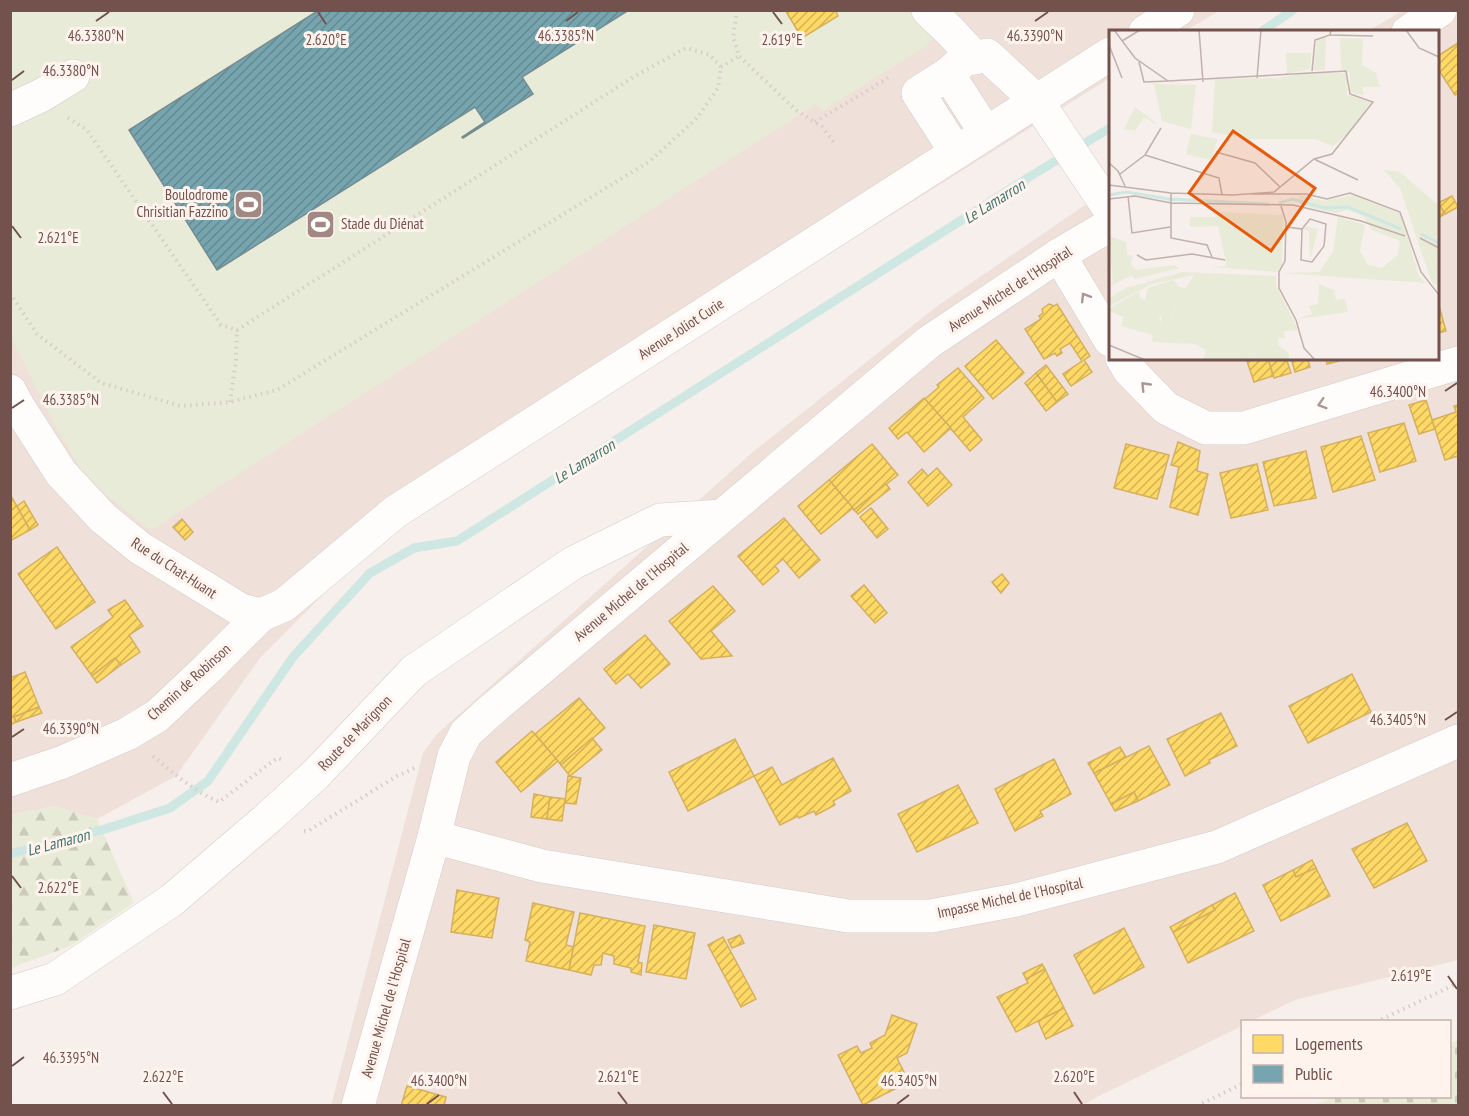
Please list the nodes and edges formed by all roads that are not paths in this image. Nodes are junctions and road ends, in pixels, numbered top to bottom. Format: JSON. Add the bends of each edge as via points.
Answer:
{"nodes":[{"id":1,"x":928,"y":10,"type":"edge"},
{"id":2,"x":1178,"y":10,"type":"edge"},
{"id":3,"x":1440,"y":10,"type":"edge"},
{"id":4,"x":1148,"y":30,"type":"edge"},
{"id":5,"x":1411,"y":30,"type":"edge"},
{"id":6,"x":1109,"y":55,"type":"edge"},
{"id":7,"x":962,"y":66,"type":"junction"},
{"id":8,"x":73,"y":76,"type":"dead end"},
{"id":9,"x":1037,"y":101,"type":"junction"},
{"id":10,"x":22,"y":109,"type":"edge"},
{"id":11,"x":986,"y":133,"type":"junction"},
{"id":12,"x":956,"y":152,"type":"junction"},
{"id":13,"x":1109,"y":208,"type":"edge"},
{"id":14,"x":1109,"y":226,"type":"edge"},
{"id":15,"x":1059,"y":255,"type":"junction"},
{"id":16,"x":1109,"y":338,"type":"edge"},
{"id":17,"x":1123,"y":360,"type":"edge"},
{"id":18,"x":1458,"y":363,"type":"edge"},
{"id":19,"x":13,"y":402,"type":"edge"},
{"id":20,"x":721,"y":516,"type":"junction"},
{"id":21,"x":261,"y":615,"type":"junction"},
{"id":22,"x":1458,"y":741,"type":"edge"},
{"id":23,"x":10,"y":780,"type":"edge"},
{"id":24,"x":434,"y":837,"type":"junction"},
{"id":25,"x":10,"y":993,"type":"edge"},
{"id":26,"x":358,"y":1106,"type":"edge"}],
"edges":[{"from":1,"to":7,"type":"street"},
{"from":2,"to":4,"type":"street"},
{"from":3,"to":5,"type":"street"},
{"from":6,"to":9,"type":"street","name":"Avenue Joliot Curie"},
{"from":7,"to":9,"type":"street","via":[[987,55]]},
{"from":7,"to":11,"type":"street"},
{"from":7,"to":12,"type":"street","via":[[918,93]]},
{"from":8,"to":10,"type":"street"},
{"from":9,"to":11,"type":"street","name":"Avenue Joliot Curie"},
{"from":9,"to":13,"type":"street"},
{"from":11,"to":12,"type":"street","name":"Avenue Joliot Curie"},
{"from":12,"to":21,"type":"street","name":"Avenue Joliot Curie","via":[[395,512],[284,605]]},
{"from":14,"to":15,"type":"street","name":"Avenue Michel de l'Hospital"},
{"from":16,"to":15,"type":"street","one_way":true},
{"from":15,"to":20,"type":"street","name":"Avenue Michel de l'Hospital","via":[[929,342]]},
{"from":18,"to":17,"type":"street","one_way":true,"via":[[1244,428],[1206,428],[1166,408]]},
{"from":19,"to":21,"type":"street","name":"Rue du Chat-Huant","via":[[61,474],[103,518],[140,548],[241,610]]},
{"from":20,"to":24,"type":"street","name":"Avenue Michel de l'Hospital","via":[[466,733],[454,756]]},
{"from":20,"to":25,"type":"street","name":"Route de Marignon","via":[[660,520],[573,563],[414,671],[324,766],[172,900],[55,979]]},
{"from":21,"to":23,"type":"street","name":"Chemin de Robinson","via":[[156,716],[116,739]]},
{"from":22,"to":24,"type":"street","name":"Impasse Michel de l'Hospital","via":[[1217,847],[1016,900],[931,916],[848,916],[542,866]]},
{"from":24,"to":26,"type":"street","name":"Avenue Michel de l'Hospital"}]}
